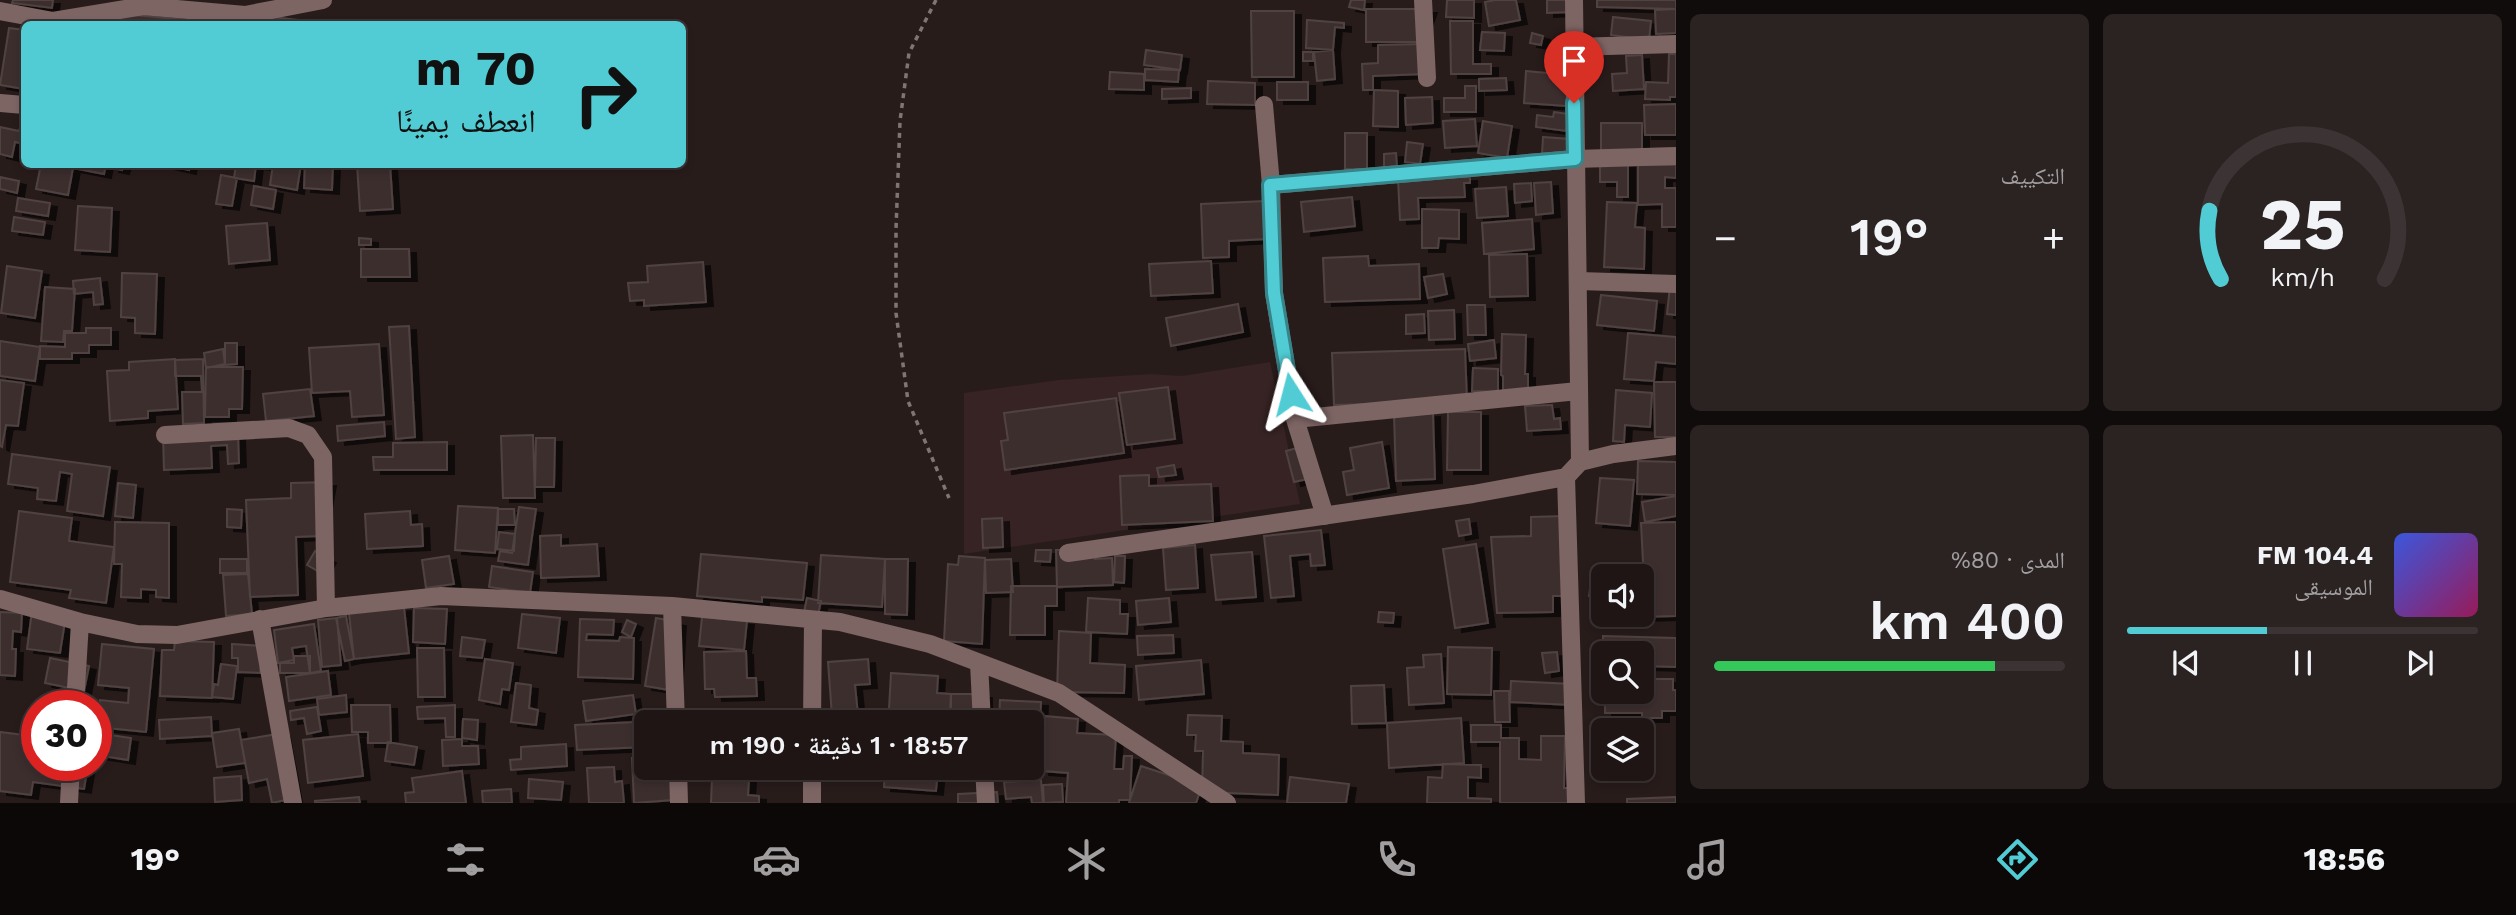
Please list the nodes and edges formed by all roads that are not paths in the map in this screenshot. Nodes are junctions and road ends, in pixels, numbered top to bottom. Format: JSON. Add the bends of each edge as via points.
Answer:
{"nodes":[{"id":1,"x":323,"y":0,"type":"edge"},
{"id":2,"x":1423,"y":0,"type":"edge"},
{"id":3,"x":1574,"y":0,"type":"edge"},
{"id":4,"x":0,"y":10,"type":"edge"},
{"id":5,"x":1676,"y":44,"type":"edge"},
{"id":6,"x":1573,"y":47,"type":"junction"},
{"id":7,"x":1427,"y":78,"type":"dead end"},
{"id":8,"x":0,"y":103,"type":"edge"},
{"id":9,"x":21,"y":105,"type":"edge"},
{"id":10,"x":1264,"y":105,"type":"dead end"},
{"id":11,"x":1676,"y":156,"type":"edge"},
{"id":12,"x":1575,"y":159,"type":"junction"},
{"id":13,"x":1270,"y":185,"type":"junction"},
{"id":14,"x":1579,"y":281,"type":"junction"},
{"id":15,"x":1676,"y":284,"type":"edge"},
{"id":16,"x":1578,"y":391,"type":"junction"},
{"id":17,"x":1295,"y":419,"type":"junction"},
{"id":18,"x":165,"y":435,"type":"dead end"},
{"id":19,"x":1676,"y":446,"type":"edge"},
{"id":20,"x":1580,"y":463,"type":"junction"},
{"id":21,"x":1566,"y":477,"type":"junction"},
{"id":22,"x":1325,"y":516,"type":"junction"},
{"id":23,"x":1068,"y":553,"type":"dead end"},
{"id":24,"x":0,"y":599,"type":"edge"},
{"id":25,"x":672,"y":606,"type":"junction"},
{"id":26,"x":326,"y":608,"type":"junction"},
{"id":27,"x":260,"y":619,"type":"junction"},
{"id":28,"x":813,"y":621,"type":"junction"},
{"id":29,"x":80,"y":622,"type":"junction"},
{"id":30,"x":979,"y":663,"type":"junction"},
{"id":31,"x":76,"y":690,"type":"edge"},
{"id":32,"x":676,"y":710,"type":"edge"},
{"id":33,"x":812,"y":710,"type":"edge"},
{"id":34,"x":981,"y":710,"type":"edge"},
{"id":35,"x":678,"y":780,"type":"edge"},
{"id":36,"x":812,"y":780,"type":"edge"},
{"id":37,"x":985,"y":780,"type":"edge"},
{"id":38,"x":70,"y":781,"type":"edge"},
{"id":39,"x":69,"y":803,"type":"edge"},
{"id":40,"x":293,"y":803,"type":"edge"},
{"id":41,"x":679,"y":803,"type":"edge"},
{"id":42,"x":812,"y":803,"type":"edge"},
{"id":43,"x":986,"y":803,"type":"edge"},
{"id":44,"x":1227,"y":803,"type":"edge"},
{"id":45,"x":1576,"y":803,"type":"edge"}],
"edges":[{"from":1,"to":4,"type":"street","via":[[245,15],[143,6],[53,21]]},
{"from":2,"to":7,"type":"street"},
{"from":3,"to":6,"type":"street"},
{"from":5,"to":6,"type":"street"},
{"from":6,"to":12,"type":"street"},
{"from":8,"to":9,"type":"street"},
{"from":10,"to":13,"type":"street"},
{"from":11,"to":12,"type":"street"},
{"from":12,"to":13,"type":"street"},
{"from":12,"to":14,"type":"street"},
{"from":13,"to":17,"type":"street","via":[[1274,293]]},
{"from":14,"to":15,"type":"street"},
{"from":14,"to":16,"type":"street"},
{"from":16,"to":17,"type":"street"},
{"from":16,"to":20,"type":"street"},
{"from":17,"to":22,"type":"street"},
{"from":18,"to":26,"type":"street","via":[[289,428],[308,435],[323,457]]},
{"from":19,"to":20,"type":"street"},
{"from":20,"to":21,"type":"street"},
{"from":21,"to":22,"type":"street"},
{"from":21,"to":45,"type":"street"},
{"from":22,"to":23,"type":"street"},
{"from":24,"to":29,"type":"street"},
{"from":25,"to":26,"type":"street","via":[[442,596]]},
{"from":25,"to":28,"type":"street"},
{"from":25,"to":32,"type":"street"},
{"from":26,"to":27,"type":"street"},
{"from":27,"to":29,"type":"street","via":[[177,635],[137,634]]},
{"from":27,"to":40,"type":"street"},
{"from":28,"to":30,"type":"street","via":[[839,622],[930,644]]},
{"from":28,"to":33,"type":"street"},
{"from":29,"to":31,"type":"street"},
{"from":30,"to":34,"type":"street"},
{"from":30,"to":44,"type":"street","via":[[1059,693]]},
{"from":35,"to":41,"type":"street"},
{"from":36,"to":42,"type":"street"},
{"from":37,"to":43,"type":"street"},
{"from":38,"to":39,"type":"street"}]}
